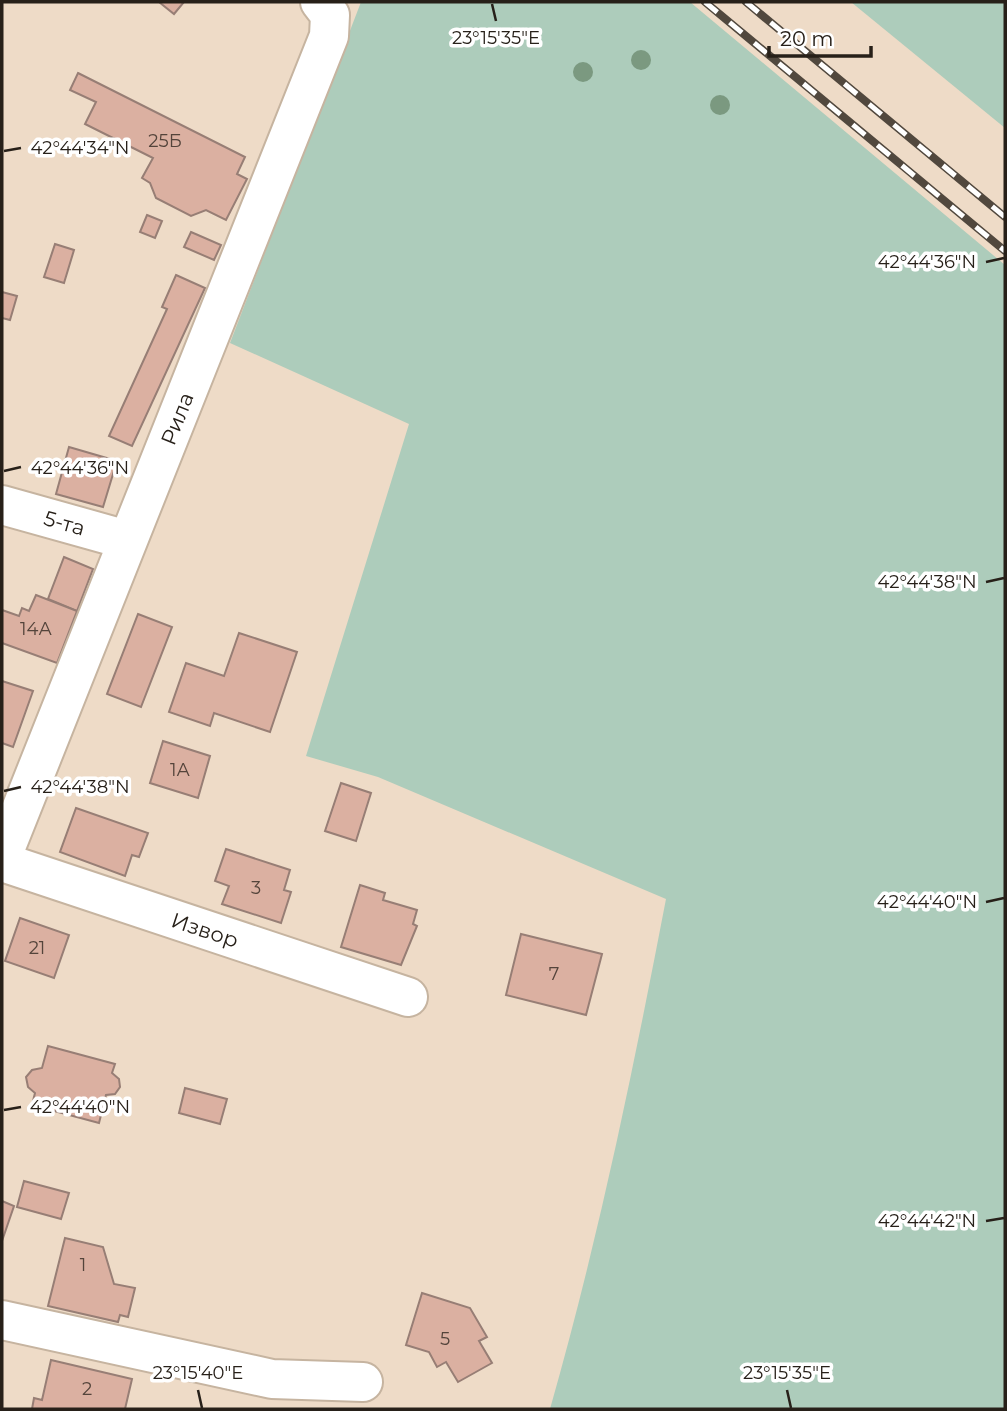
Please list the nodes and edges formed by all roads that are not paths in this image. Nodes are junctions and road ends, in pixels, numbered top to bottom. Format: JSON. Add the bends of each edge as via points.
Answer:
{"nodes":[{"id":1,"x":325,"y":9,"type":"edge"},
{"id":2,"x":2,"y":505,"type":"edge"},
{"id":3,"x":127,"y":540,"type":"junction"},
{"id":4,"x":2,"y":860,"type":"edge"},
{"id":5,"x":408,"y":997,"type":"dead end"},
{"id":6,"x":2,"y":1320,"type":"edge"},
{"id":7,"x":363,"y":1382,"type":"dead end"}],
"edges":[{"from":1,"to":3,"type":"street","name":"Рила","via":[[329,36]]},
{"from":2,"to":3,"type":"street","name":"5-та"},
{"from":3,"to":4,"type":"street","name":"Рила"},
{"from":4,"to":5,"type":"street","name":"Извор"},
{"from":6,"to":7,"type":"street","via":[[272,1379]]}]}
